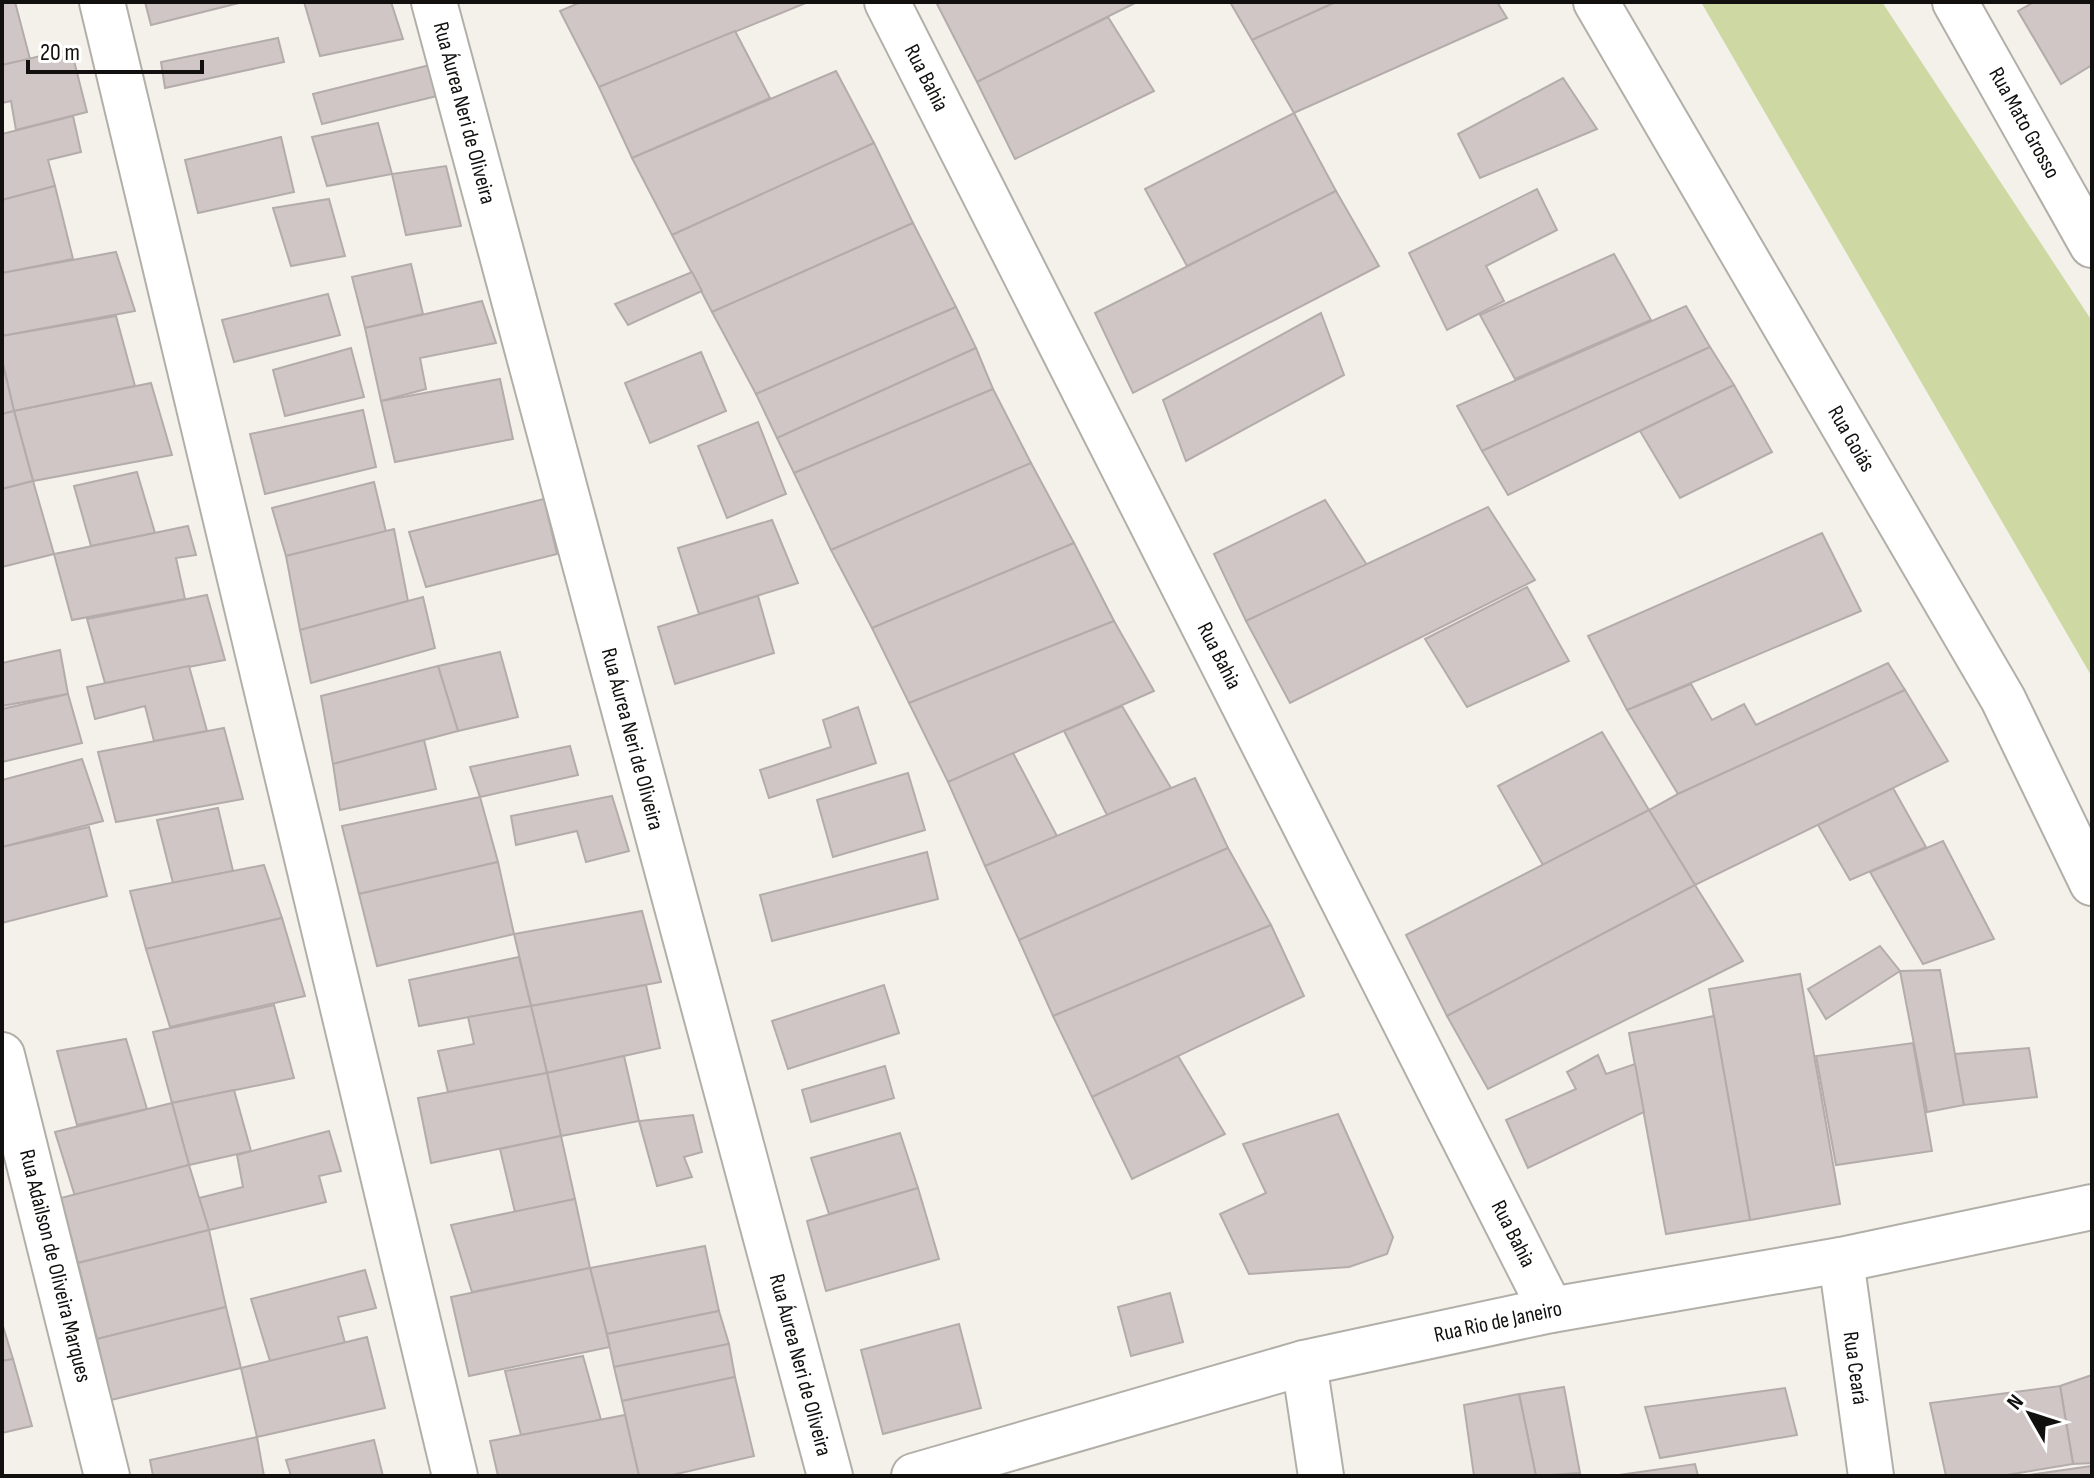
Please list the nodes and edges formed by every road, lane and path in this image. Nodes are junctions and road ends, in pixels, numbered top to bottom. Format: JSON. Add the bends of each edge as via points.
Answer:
{"nodes":[{"id":1,"x":102,"y":2,"type":"edge"},
{"id":2,"x":434,"y":2,"type":"edge"},
{"id":3,"x":887,"y":2,"type":"edge"},
{"id":4,"x":1596,"y":2,"type":"edge"},
{"id":5,"x":1955,"y":2,"type":"edge"},
{"id":6,"x":2092,"y":245,"type":"edge"},
{"id":7,"x":2092,"y":883,"type":"edge"},
{"id":8,"x":2,"y":1055,"type":"edge"},
{"id":9,"x":2092,"y":1207,"type":"edge"},
{"id":10,"x":1841,"y":1260,"type":"junction"},
{"id":11,"x":1551,"y":1310,"type":"junction"},
{"id":12,"x":1304,"y":1363,"type":"junction"},
{"id":13,"x":107,"y":1476,"type":"edge"},
{"id":14,"x":455,"y":1476,"type":"edge"},
{"id":15,"x":830,"y":1476,"type":"edge"},
{"id":16,"x":914,"y":1476,"type":"edge"},
{"id":17,"x":1321,"y":1476,"type":"edge"},
{"id":18,"x":1871,"y":1476,"type":"edge"}],
"edges":[{"from":1,"to":14,"type":"street"},
{"from":2,"to":15,"type":"street","name":"Rua Áurea Neri de Oliveira"},
{"from":3,"to":11,"type":"street","name":"Rua Bahia"},
{"from":4,"to":7,"type":"street","name":"Rua Goiás","via":[[2003,699]]},
{"from":5,"to":6,"type":"street","name":"Rua Mato Grosso"},
{"from":8,"to":13,"type":"street","name":"Rua Adailson de Oliveira Marques"},
{"from":9,"to":10,"type":"street","name":"Rua Rio de Janeiro"},
{"from":10,"to":11,"type":"street","name":"Rua Rio de Janeiro"},
{"from":10,"to":18,"type":"street","name":"Rua Ceará"},
{"from":11,"to":12,"type":"street","name":"Rua Rio de Janeiro"},
{"from":12,"to":16,"type":"street","name":"Rua Rio de Janeiro"},
{"from":12,"to":17,"type":"street"}]}
